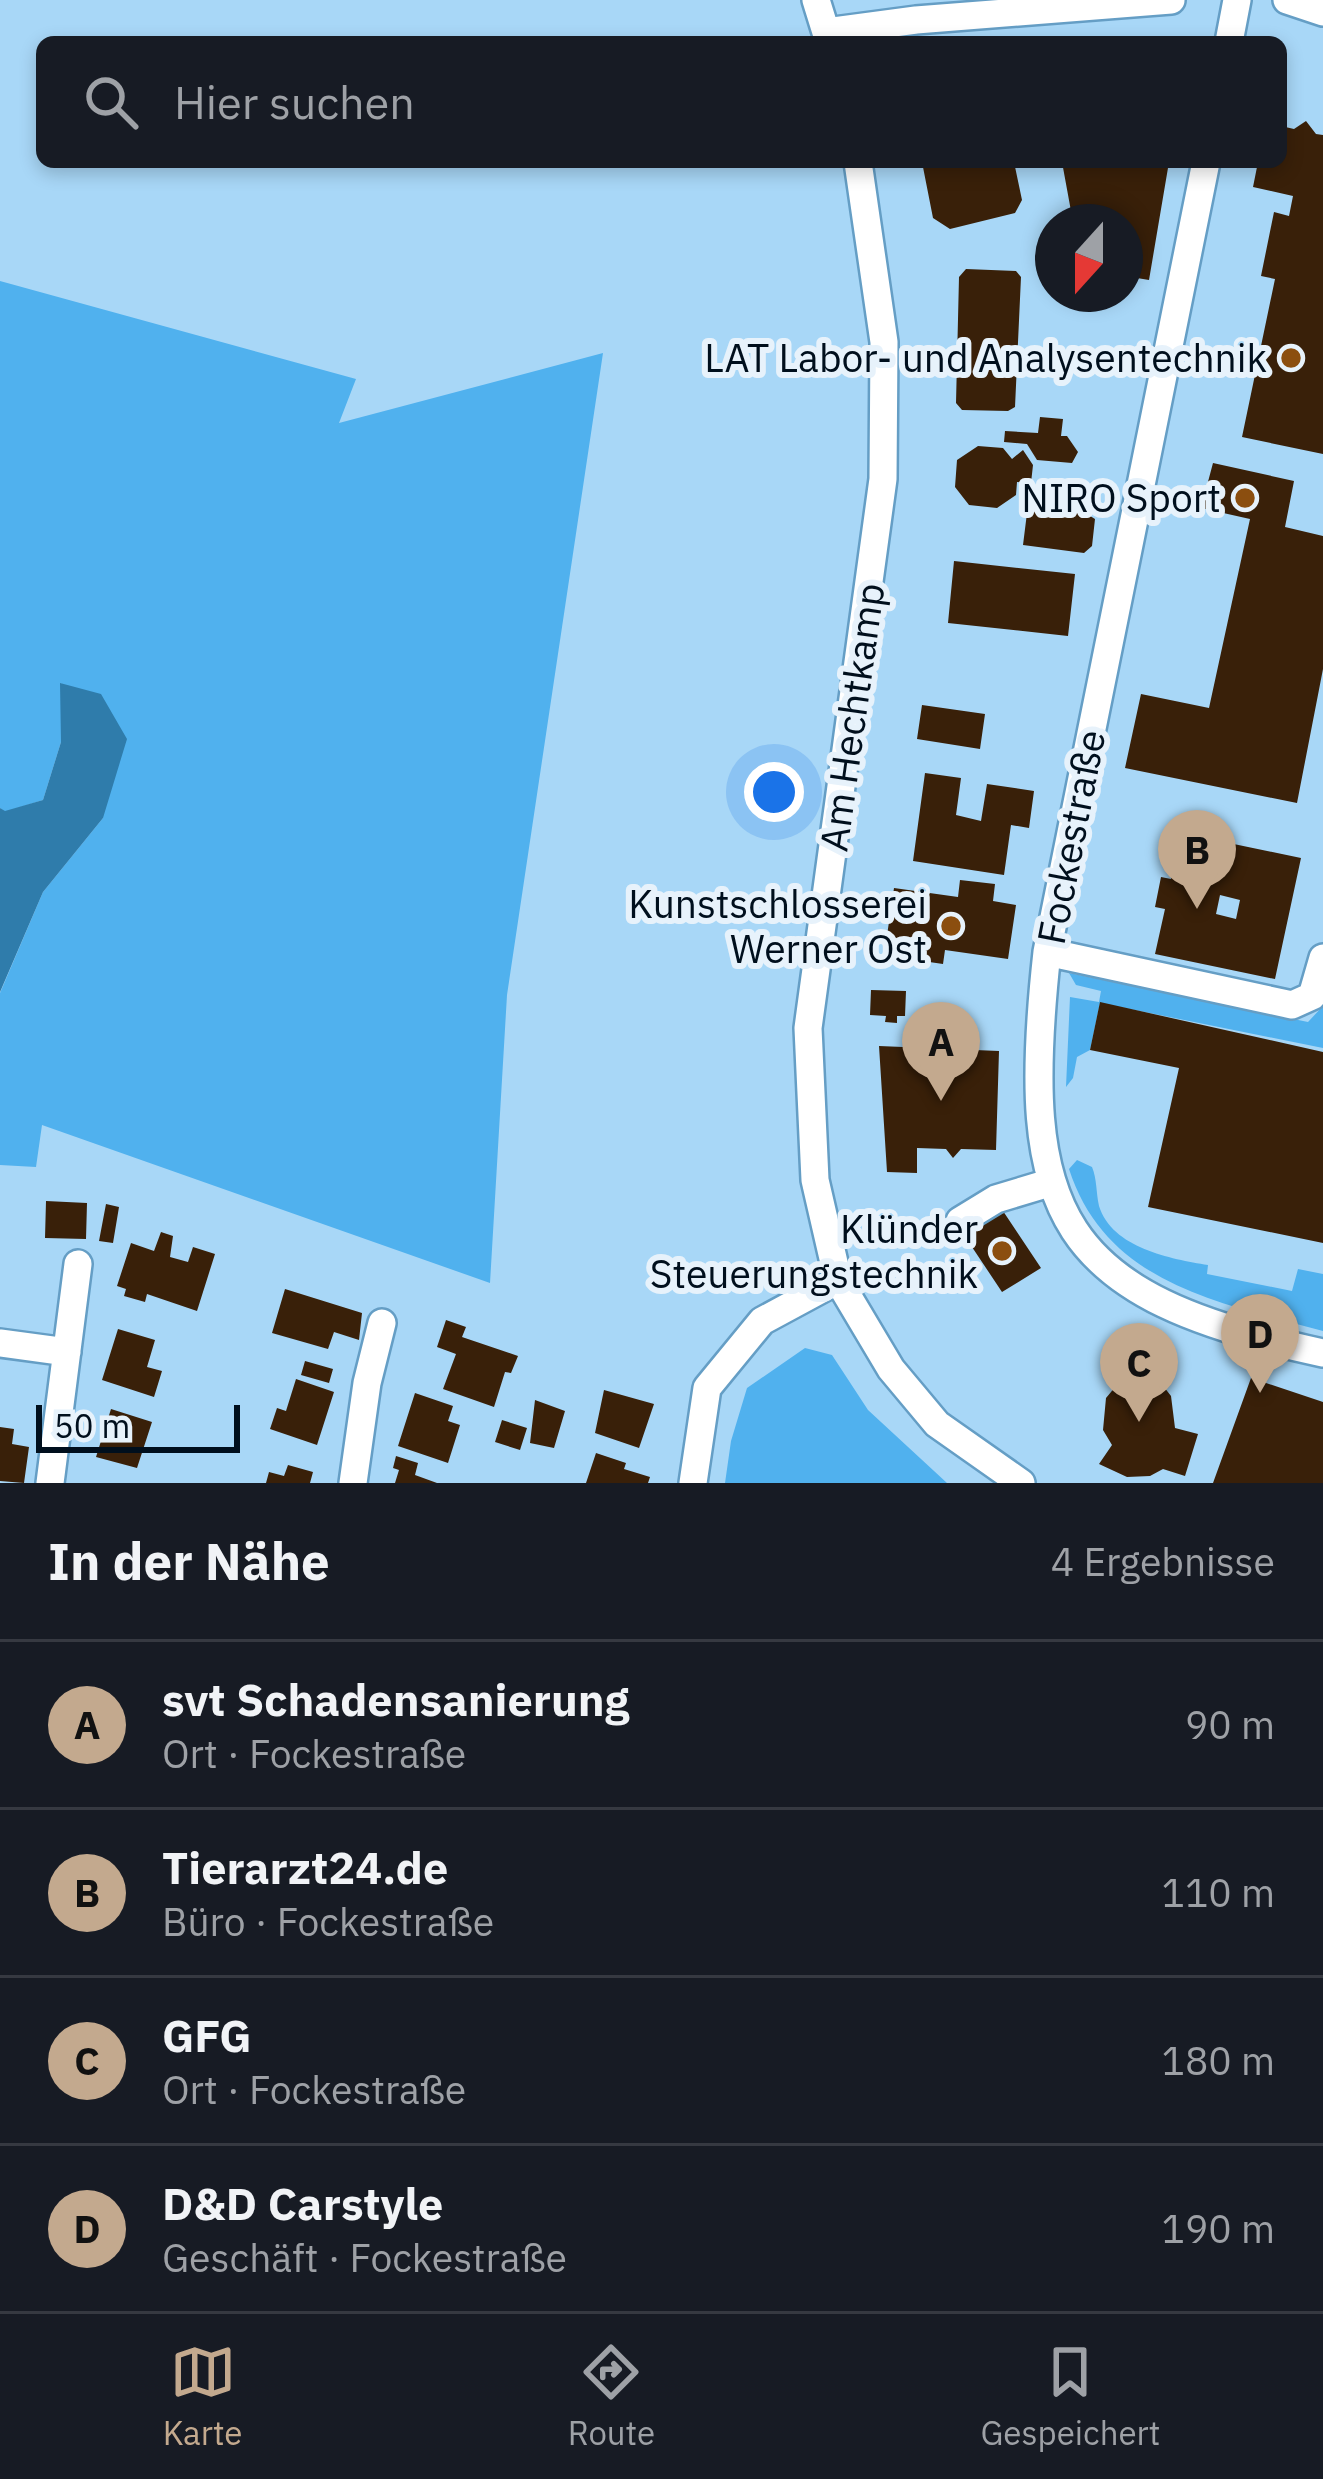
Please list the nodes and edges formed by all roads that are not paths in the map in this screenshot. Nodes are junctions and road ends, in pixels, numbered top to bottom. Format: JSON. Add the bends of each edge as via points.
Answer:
{"nodes":[{"id":1,"x":816,"y":0,"type":"edge"},
{"id":2,"x":1171,"y":0,"type":"edge"},
{"id":3,"x":1238,"y":0,"type":"edge"},
{"id":4,"x":1287,"y":0,"type":"edge"},
{"id":5,"x":1323,"y":13,"type":"edge"},
{"id":6,"x":827,"y":36,"type":"edge"},
{"id":7,"x":832,"y":36,"type":"edge"},
{"id":8,"x":1230,"y":36,"type":"edge"},
{"id":9,"x":860,"y":168,"type":"edge"},
{"id":10,"x":1205,"y":168,"type":"edge"},
{"id":11,"x":1047,"y":952,"type":"junction"},
{"id":12,"x":1323,"y":958,"type":"edge"},
{"id":13,"x":1049,"y":1183,"type":"junction"},
{"id":14,"x":960,"y":1221,"type":"dead end"},
{"id":15,"x":78,"y":1264,"type":"dead end"},
{"id":16,"x":838,"y":1280,"type":"junction"},
{"id":17,"x":382,"y":1322,"type":"dead end"},
{"id":18,"x":0,"y":1343,"type":"edge"},
{"id":19,"x":67,"y":1352,"type":"junction"},
{"id":20,"x":1323,"y":1353,"type":"edge"},
{"id":21,"x":50,"y":1483,"type":"edge"},
{"id":22,"x":353,"y":1483,"type":"edge"},
{"id":23,"x":693,"y":1483,"type":"edge"},
{"id":24,"x":1021,"y":1483,"type":"edge"}],
"edges":[{"from":1,"to":6,"type":"street"},
{"from":2,"to":7,"type":"street","via":[[916,20]]},
{"from":3,"to":8,"type":"street"},
{"from":4,"to":5,"type":"street"},
{"from":9,"to":16,"type":"street","name":"Am Hechtkamp","via":[[884,342],[883,478],[808,1028],[815,1180]]},
{"from":10,"to":11,"type":"street","name":"Fockestraße"},
{"from":11,"to":12,"type":"street","via":[[1292,1005],[1312,996]]},
{"from":11,"to":13,"type":"street","name":"Fockestraße","via":[[1039,1070]]},
{"from":13,"to":14,"type":"street","via":[[996,1199]]},
{"from":13,"to":20,"type":"street","name":"Fockestraße","via":[[1079,1240],[1131,1286],[1231,1332]]},
{"from":15,"to":19,"type":"street"},
{"from":16,"to":23,"type":"street","via":[[762,1321],[706,1388]]},
{"from":16,"to":24,"type":"street","name":"Am Hechtkamp","via":[[913,1398]]},
{"from":17,"to":22,"type":"street"},
{"from":18,"to":19,"type":"street"},
{"from":19,"to":21,"type":"street"}]}
